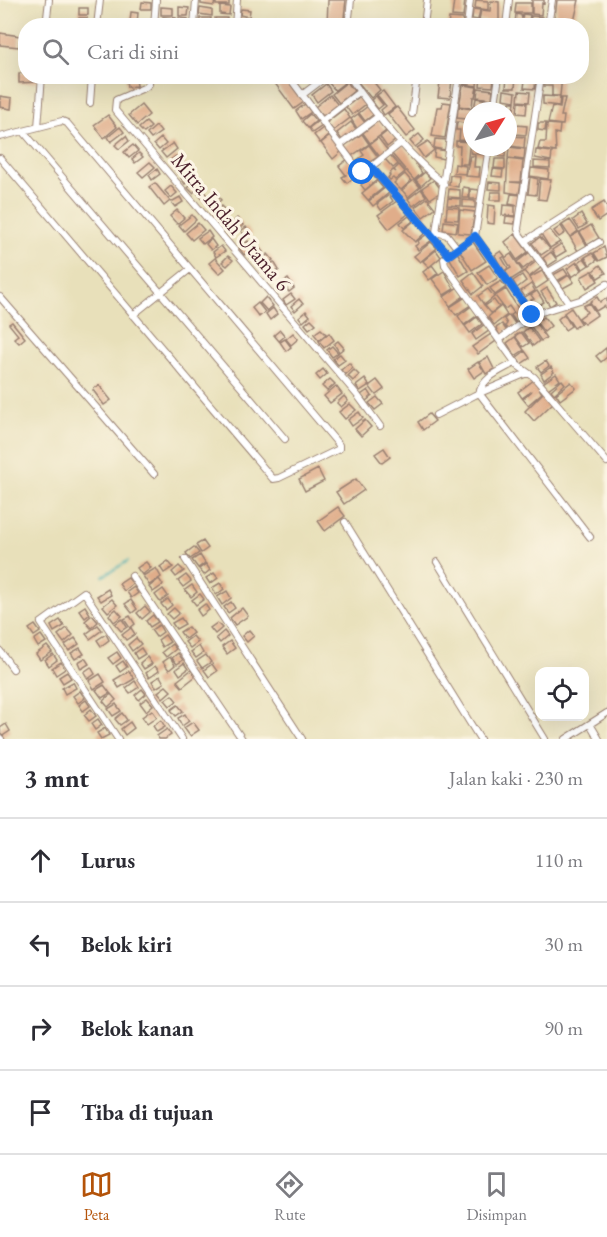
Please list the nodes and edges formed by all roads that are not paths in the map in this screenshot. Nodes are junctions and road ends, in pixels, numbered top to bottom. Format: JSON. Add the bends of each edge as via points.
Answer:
{"nodes":[{"id":1,"x":49,"y":0,"type":"edge"},
{"id":2,"x":100,"y":0,"type":"edge"},
{"id":3,"x":156,"y":0,"type":"edge"},
{"id":4,"x":196,"y":0,"type":"edge"},
{"id":5,"x":237,"y":0,"type":"edge"},
{"id":6,"x":351,"y":0,"type":"edge"},
{"id":7,"x":427,"y":0,"type":"edge"},
{"id":8,"x":470,"y":0,"type":"edge"},
{"id":9,"x":509,"y":0,"type":"edge"},
{"id":10,"x":552,"y":0,"type":"edge"},
{"id":11,"x":47,"y":18,"type":"edge"},
{"id":12,"x":98,"y":18,"type":"edge"},
{"id":13,"x":155,"y":18,"type":"edge"},
{"id":14,"x":195,"y":18,"type":"edge"},
{"id":15,"x":236,"y":18,"type":"edge"},
{"id":16,"x":349,"y":18,"type":"edge"},
{"id":17,"x":425,"y":18,"type":"edge"},
{"id":18,"x":467,"y":18,"type":"edge"},
{"id":19,"x":507,"y":18,"type":"edge"},
{"id":20,"x":549,"y":18,"type":"edge"},
{"id":21,"x":41,"y":84,"type":"edge"},
{"id":22,"x":91,"y":84,"type":"edge"},
{"id":23,"x":147,"y":84,"type":"edge"},
{"id":24,"x":294,"y":84,"type":"edge"},
{"id":25,"x":316,"y":84,"type":"edge"},
{"id":26,"x":354,"y":84,"type":"edge"},
{"id":27,"x":416,"y":84,"type":"edge"},
{"id":28,"x":458,"y":84,"type":"edge"},
{"id":29,"x":498,"y":84,"type":"edge"},
{"id":30,"x":540,"y":84,"type":"edge"},
{"id":31,"x":359,"y":92,"type":"junction"},
{"id":32,"x":302,"y":95,"type":"junction"},
{"id":33,"x":495,"y":102,"type":"edge"},
{"id":34,"x":90,"y":103,"type":"dead end"},
{"id":35,"x":412,"y":114,"type":"dead end"},
{"id":36,"x":379,"y":116,"type":"junction"},
{"id":37,"x":322,"y":121,"type":"junction"},
{"id":38,"x":38,"y":127,"type":"junction"},
{"id":39,"x":23,"y":131,"type":"junction"},
{"id":40,"x":0,"y":137,"type":"edge"},
{"id":41,"x":401,"y":143,"type":"junction"},
{"id":42,"x":340,"y":145,"type":"junction"},
{"id":43,"x":488,"y":156,"type":"edge"},
{"id":44,"x":0,"y":158,"type":"edge"},
{"id":45,"x":371,"y":167,"type":"junction"},
{"id":46,"x":444,"y":184,"type":"junction"},
{"id":47,"x":591,"y":199,"type":"dead end"},
{"id":48,"x":436,"y":235,"type":"junction"},
{"id":49,"x":475,"y":236,"type":"junction"},
{"id":50,"x":525,"y":241,"type":"junction"},
{"id":51,"x":599,"y":242,"type":"dead end"},
{"id":52,"x":458,"y":249,"type":"junction"},
{"id":53,"x":449,"y":255,"type":"junction"},
{"id":54,"x":190,"y":269,"type":"junction"},
{"id":55,"x":548,"y":272,"type":"junction"},
{"id":56,"x":607,"y":284,"type":"edge"},
{"id":57,"x":161,"y":293,"type":"junction"},
{"id":58,"x":0,"y":297,"type":"edge"},
{"id":59,"x":569,"y":303,"type":"junction"},
{"id":60,"x":134,"y":315,"type":"junction"},
{"id":61,"x":532,"y":315,"type":"junction"},
{"id":62,"x":499,"y":340,"type":"junction"},
{"id":63,"x":516,"y":362,"type":"junction"},
{"id":64,"x":527,"y":373,"type":"junction"},
{"id":65,"x":480,"y":392,"type":"junction"},
{"id":66,"x":436,"y":415,"type":"dead end"},
{"id":67,"x":380,"y":426,"type":"dead end"},
{"id":68,"x":285,"y":439,"type":"dead end"},
{"id":69,"x":607,"y":462,"type":"edge"},
{"id":70,"x":154,"y":474,"type":"dead end"},
{"id":71,"x":345,"y":522,"type":"dead end"},
{"id":72,"x":591,"y":537,"type":"dead end"},
{"id":73,"x":185,"y":559,"type":"dead end"},
{"id":74,"x":437,"y":562,"type":"dead end"},
{"id":75,"x":132,"y":576,"type":"dead end"},
{"id":76,"x":0,"y":651,"type":"edge"},
{"id":77,"x":13,"y":669,"type":"dead end"},
{"id":78,"x":607,"y":713,"type":"edge"},
{"id":79,"x":590,"y":724,"type":"junction"},
{"id":80,"x":118,"y":739,"type":"edge"},
{"id":81,"x":182,"y":739,"type":"edge"},
{"id":82,"x":242,"y":739,"type":"edge"},
{"id":83,"x":302,"y":739,"type":"edge"},
{"id":84,"x":480,"y":739,"type":"edge"},
{"id":85,"x":545,"y":739,"type":"edge"},
{"id":86,"x":566,"y":739,"type":"edge"},
{"id":87,"x":599,"y":739,"type":"edge"}],
"edges":[{"from":1,"to":11,"type":"street"},
{"from":2,"to":12,"type":"street"},
{"from":3,"to":13,"type":"street"},
{"from":4,"to":14,"type":"street"},
{"from":5,"to":15,"type":"street"},
{"from":6,"to":16,"type":"street"},
{"from":7,"to":17,"type":"street"},
{"from":8,"to":18,"type":"street"},
{"from":9,"to":19,"type":"street"},
{"from":10,"to":20,"type":"street"},
{"from":21,"to":38,"type":"street"},
{"from":22,"to":34,"type":"street"},
{"from":23,"to":67,"type":"street","name":"Mitra Indah Utama 6","via":[[116,100],[115,111]]},
{"from":24,"to":32,"type":"street"},
{"from":25,"to":32,"type":"street"},
{"from":26,"to":31,"type":"street"},
{"from":27,"to":35,"type":"street"},
{"from":28,"to":46,"type":"street"},
{"from":29,"to":33,"type":"street"},
{"from":30,"to":50,"type":"street","via":[[518,229]]},
{"from":31,"to":36,"type":"street"},
{"from":31,"to":37,"type":"street"},
{"from":32,"to":37,"type":"street"},
{"from":36,"to":41,"type":"street"},
{"from":36,"to":42,"type":"street"},
{"from":37,"to":42,"type":"street"},
{"from":38,"to":39,"type":"street"},
{"from":38,"to":54,"type":"street","via":[[67,123]]},
{"from":39,"to":40,"type":"street"},
{"from":39,"to":57,"type":"street"},
{"from":41,"to":45,"type":"street"},
{"from":41,"to":46,"type":"street"},
{"from":42,"to":45,"type":"street","via":[[360,172]]},
{"from":43,"to":49,"type":"street"},
{"from":44,"to":60,"type":"street"},
{"from":45,"to":48,"type":"street"},
{"from":46,"to":48,"type":"street"},
{"from":47,"to":50,"type":"street"},
{"from":48,"to":52,"type":"street","via":[[447,235]]},
{"from":48,"to":53,"type":"street"},
{"from":49,"to":52,"type":"street"},
{"from":49,"to":61,"type":"street"},
{"from":50,"to":55,"type":"street"},
{"from":51,"to":55,"type":"street"},
{"from":52,"to":53,"type":"street"},
{"from":53,"to":62,"type":"street","via":[[445,265]]},
{"from":54,"to":57,"type":"street"},
{"from":54,"to":60,"type":"street","via":[[339,449],[273,479]]},
{"from":55,"to":59,"type":"street"},
{"from":56,"to":59,"type":"street"},
{"from":57,"to":60,"type":"street"},
{"from":57,"to":68,"type":"street"},
{"from":58,"to":70,"type":"street"},
{"from":59,"to":61,"type":"street"},
{"from":61,"to":62,"type":"street"},
{"from":62,"to":63,"type":"street"},
{"from":63,"to":64,"type":"street"},
{"from":63,"to":65,"type":"street","via":[[483,383]]},
{"from":64,"to":65,"type":"street"},
{"from":64,"to":69,"type":"street"},
{"from":65,"to":66,"type":"street"},
{"from":65,"to":72,"type":"street"},
{"from":71,"to":84,"type":"street"},
{"from":73,"to":83,"type":"street"},
{"from":74,"to":85,"type":"street"},
{"from":75,"to":82,"type":"street"},
{"from":76,"to":77,"type":"street"},
{"from":78,"to":79,"type":"street"},
{"from":79,"to":86,"type":"street"},
{"from":79,"to":87,"type":"street"},
{"from":80,"to":81,"type":"street","via":[[41,623],[84,592]]}]}
